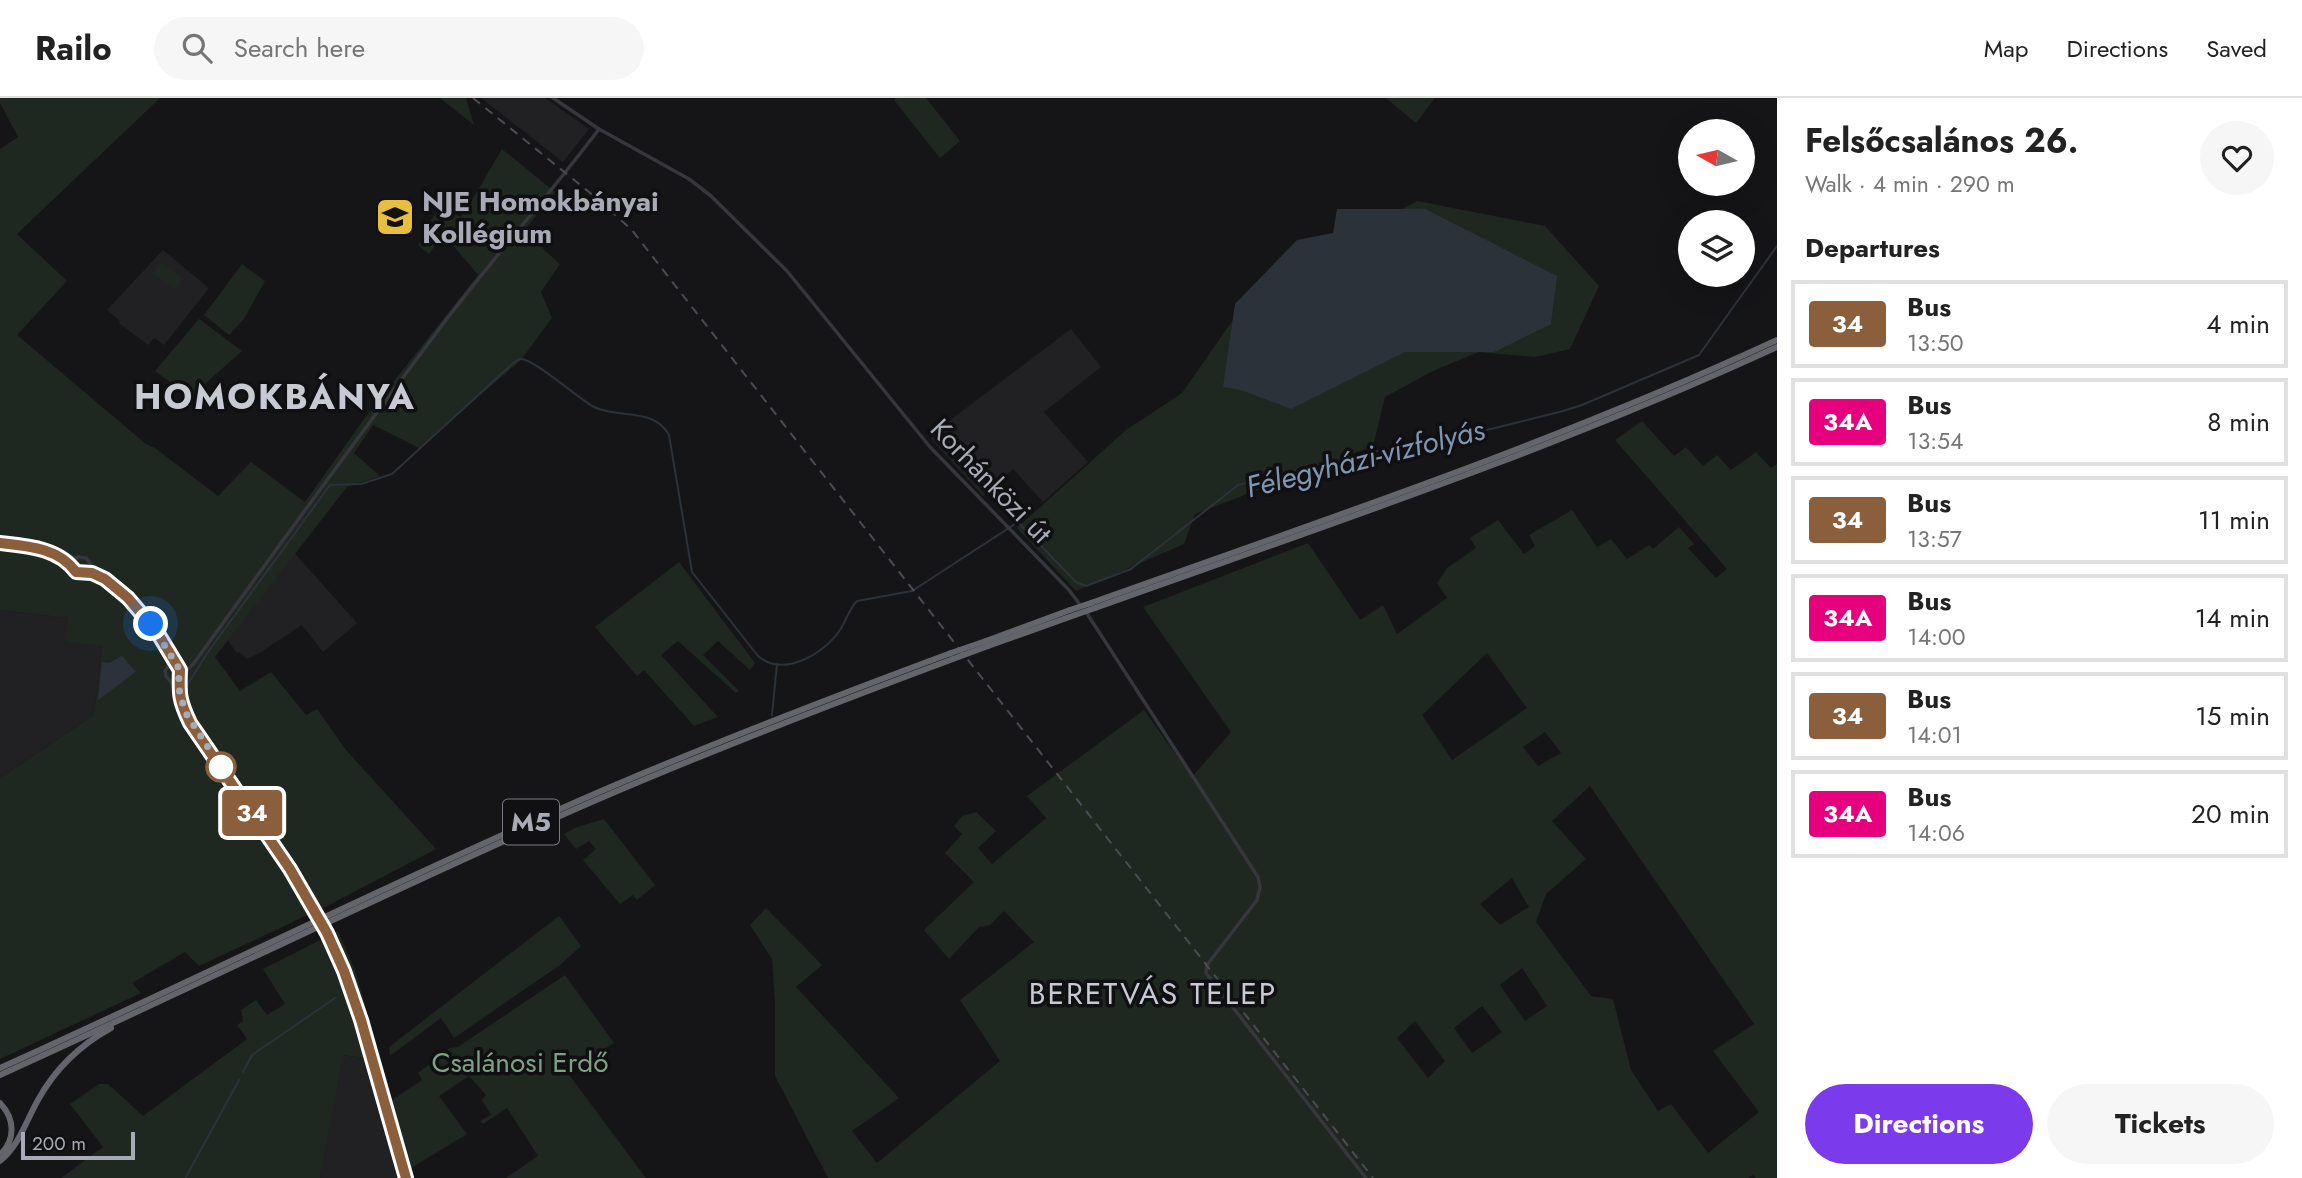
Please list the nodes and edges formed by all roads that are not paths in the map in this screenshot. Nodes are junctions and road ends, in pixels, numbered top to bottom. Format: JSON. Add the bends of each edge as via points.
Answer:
{"nodes":[{"id":1,"x":553,"y":98,"type":"edge"},
{"id":2,"x":599,"y":129,"type":"junction"},
{"id":3,"x":1777,"y":340,"type":"edge"},
{"id":4,"x":1777,"y":347,"type":"edge"},
{"id":5,"x":0,"y":543,"type":"edge"},
{"id":6,"x":54,"y":553,"type":"junction"},
{"id":7,"x":75,"y":558,"type":"junction"},
{"id":8,"x":89,"y":565,"type":"junction"},
{"id":9,"x":73,"y":566,"type":"junction"},
{"id":10,"x":85,"y":572,"type":"junction"},
{"id":11,"x":105,"y":579,"type":"junction"},
{"id":12,"x":1093,"y":605,"type":"junction"},
{"id":13,"x":166,"y":645,"type":"junction"},
{"id":14,"x":952,"y":656,"type":"junction"},
{"id":15,"x":194,"y":663,"type":"junction"},
{"id":16,"x":168,"y":666,"type":"junction"},
{"id":17,"x":177,"y":666,"type":"junction"},
{"id":18,"x":180,"y":675,"type":"junction"},
{"id":19,"x":171,"y":680,"type":"junction"},
{"id":20,"x":180,"y":698,"type":"junction"},
{"id":21,"x":147,"y":1007,"type":"junction"},
{"id":22,"x":0,"y":1068,"type":"edge"},
{"id":23,"x":0,"y":1075,"type":"edge"},
{"id":24,"x":0,"y":1103,"type":"edge"},
{"id":25,"x":0,"y":1155,"type":"edge"},
{"id":26,"x":0,"y":1161,"type":"edge"},
{"id":27,"x":406,"y":1178,"type":"edge"},
{"id":28,"x":1366,"y":1178,"type":"edge"}],
"edges":[{"from":1,"to":2,"type":"street","name":"Korhánközi út"},
{"from":2,"to":15,"type":"street","via":[[448,318]]},
{"from":2,"to":28,"type":"street","name":"Korhánközi út","via":[[699,186],[743,227],[787,271],[930,447],[1088,615],[1257,874],[1257,900],[1207,965],[1208,977]]},
{"from":3,"to":12,"type":"highway","number":"M5","via":[[1491,458]]},
{"from":4,"to":12,"type":"highway","number":"M5","via":[[1492,464]]},
{"from":5,"to":6,"type":"street"},
{"from":6,"to":7,"type":"street"},
{"from":6,"to":9,"type":"street"},
{"from":7,"to":8,"type":"street","via":[[85,557]]},
{"from":7,"to":9,"type":"street"},
{"from":8,"to":10,"type":"street"},
{"from":8,"to":11,"type":"street"},
{"from":9,"to":10,"type":"street","via":[[78,573]]},
{"from":10,"to":11,"type":"street"},
{"from":11,"to":13,"type":"street","via":[[141,612]]},
{"from":12,"to":14,"type":"highway","number":"M5","bridge":true},
{"from":13,"to":16,"type":"street"},
{"from":13,"to":17,"type":"street"},
{"from":14,"to":21,"type":"highway","number":"M5","via":[[605,796]]},
{"from":14,"to":22,"type":"highway","number":"M5","via":[[764,724],[591,796]]},
{"from":15,"to":17,"type":"street"},
{"from":15,"to":18,"type":"street"},
{"from":16,"to":17,"type":"street"},
{"from":16,"to":19,"type":"street","via":[[166,674]]},
{"from":17,"to":18,"type":"street"},
{"from":18,"to":19,"type":"street"},
{"from":18,"to":20,"type":"street"},
{"from":19,"to":20,"type":"street"},
{"from":20,"to":27,"type":"street","bridge":true,"via":[[190,723],[279,851],[327,933],[357,1008]]},
{"from":21,"to":23,"type":"highway","number":"M5"},
{"from":21,"to":26,"type":"highway","via":[[66,1062]]},
{"from":24,"to":25,"type":"highway","via":[[12,1130]]}]}
